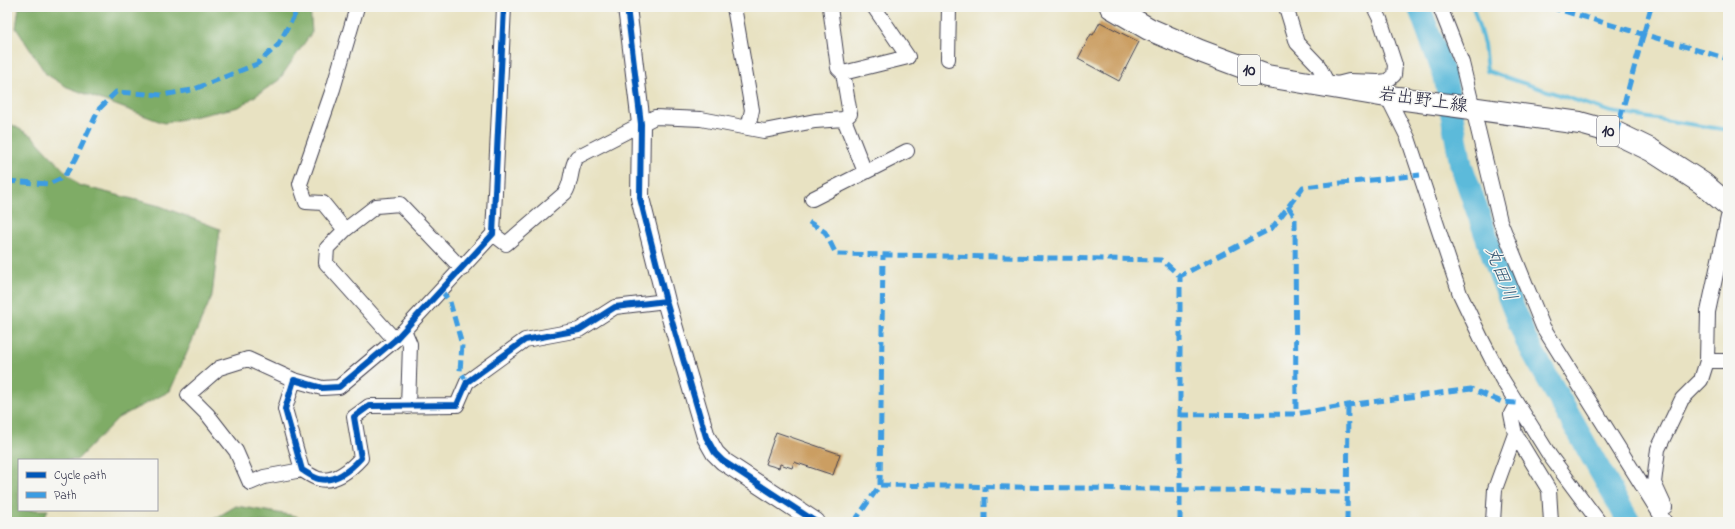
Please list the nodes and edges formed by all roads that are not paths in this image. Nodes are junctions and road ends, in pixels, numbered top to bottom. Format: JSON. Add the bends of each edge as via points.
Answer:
{"nodes":[{"id":1,"x":357,"y":7,"type":"edge"},
{"id":2,"x":504,"y":7,"type":"edge"},
{"id":3,"x":627,"y":7,"type":"edge"},
{"id":4,"x":734,"y":7,"type":"edge"},
{"id":5,"x":830,"y":7,"type":"edge"},
{"id":6,"x":874,"y":7,"type":"edge"},
{"id":7,"x":949,"y":7,"type":"edge"},
{"id":8,"x":1111,"y":7,"type":"edge"},
{"id":9,"x":1286,"y":7,"type":"edge"},
{"id":10,"x":1374,"y":7,"type":"edge"},
{"id":11,"x":1440,"y":7,"type":"edge"},
{"id":12,"x":948,"y":59,"type":"dead end"},
{"id":13,"x":843,"y":74,"type":"junction"},
{"id":14,"x":1329,"y":86,"type":"junction"},
{"id":15,"x":1393,"y":97,"type":"junction"},
{"id":16,"x":1471,"y":107,"type":"junction"},
{"id":17,"x":844,"y":119,"type":"junction"},
{"id":18,"x":641,"y":124,"type":"junction"},
{"id":19,"x":748,"y":128,"type":"junction"},
{"id":20,"x":907,"y":151,"type":"dead end"},
{"id":21,"x":865,"y":172,"type":"junction"},
{"id":22,"x":812,"y":199,"type":"dead end"},
{"id":23,"x":1728,"y":205,"type":"edge"},
{"id":24,"x":1728,"y":216,"type":"edge"},
{"id":25,"x":345,"y":230,"type":"junction"},
{"id":26,"x":492,"y":234,"type":"junction"},
{"id":27,"x":462,"y":269,"type":"junction"},
{"id":28,"x":666,"y":300,"type":"junction"},
{"id":29,"x":404,"y":330,"type":"junction"},
{"id":30,"x":394,"y":340,"type":"junction"},
{"id":31,"x":1707,"y":361,"type":"junction"},
{"id":32,"x":1728,"y":361,"type":"edge"},
{"id":33,"x":294,"y":380,"type":"junction"},
{"id":34,"x":1517,"y":403,"type":"junction"},
{"id":35,"x":408,"y":407,"type":"junction"},
{"id":36,"x":1515,"y":434,"type":"junction"},
{"id":37,"x":302,"y":470,"type":"junction"},
{"id":38,"x":1663,"y":520,"type":"edge"},
{"id":39,"x":816,"y":522,"type":"edge"},
{"id":40,"x":1493,"y":522,"type":"edge"},
{"id":41,"x":1551,"y":522,"type":"edge"},
{"id":42,"x":1599,"y":522,"type":"edge"}],
"edges":[{"from":1,"to":25,"type":"street","via":[[333,89],[300,184],[306,202],[323,203]]},
{"from":2,"to":26,"type":"street"},
{"from":3,"to":18,"type":"street"},
{"from":4,"to":19,"type":"street","via":[[752,110]]},
{"from":5,"to":13,"type":"street","via":[[838,68]]},
{"from":6,"to":13,"type":"street","via":[[908,57]]},
{"from":7,"to":12,"type":"street"},
{"from":8,"to":14,"type":"main road","name":"岩出野上線","number":"10","via":[[1149,29],[1242,68],[1267,76]]},
{"from":9,"to":14,"type":"street","via":[[1296,43],[1318,65]]},
{"from":10,"to":14,"type":"street","via":[[1395,65],[1394,75],[1378,82],[1349,81]]},
{"from":11,"to":16,"type":"street","via":[[1462,63]]},
{"from":13,"to":17,"type":"street","via":[[850,114]]},
{"from":14,"to":15,"type":"main road","name":"岩出野上線","number":"10"},
{"from":15,"to":16,"type":"main road","name":"岩出野上線","number":"10"},
{"from":15,"to":34,"type":"street","via":[[1460,294]]},
{"from":16,"to":23,"type":"main road","name":"岩出野上線","number":"10","via":[[1580,124],[1616,133],[1658,154],[1702,183]]},
{"from":16,"to":38,"type":"street","via":[[1500,221],[1543,327]]},
{"from":17,"to":19,"type":"street","via":[[815,121],[764,131]]},
{"from":17,"to":21,"type":"street"},
{"from":18,"to":19,"type":"street","via":[[655,117],[701,119]]},
{"from":18,"to":26,"type":"street","via":[[577,157],[571,167],[570,185],[565,193],[506,244]]},
{"from":18,"to":28,"type":"street","via":[[640,198]]},
{"from":20,"to":21,"type":"street"},
{"from":21,"to":22,"type":"street"},
{"from":24,"to":31,"type":"street","via":[[1708,312]]},
{"from":25,"to":27,"type":"street","via":[[376,206],[400,204]]},
{"from":25,"to":30,"type":"street","via":[[327,248],[326,262]]},
{"from":26,"to":27,"type":"street"},
{"from":27,"to":29,"type":"street"},
{"from":28,"to":35,"type":"street","via":[[615,307],[579,330],[525,340],[467,382],[457,405]]},
{"from":28,"to":39,"type":"street","via":[[706,437],[715,453],[723,461]]},
{"from":29,"to":30,"type":"street"},
{"from":29,"to":35,"type":"street","via":[[410,344]]},
{"from":30,"to":33,"type":"street","via":[[339,387],[322,388]]},
{"from":31,"to":32,"type":"street"},
{"from":31,"to":38,"type":"street","via":[[1701,380],[1682,399],[1658,449],[1654,483],[1668,513]]},
{"from":33,"to":37,"type":"street","via":[[285,409]]},
{"from":33,"to":37,"type":"street","via":[[248,359],[219,368],[188,395],[208,415],[236,451],[250,483],[264,477]]},
{"from":34,"to":36,"type":"street","via":[[1512,414]]},
{"from":34,"to":42,"type":"street","via":[[1550,456]]},
{"from":35,"to":37,"type":"street","via":[[369,406],[354,417],[361,458],[348,472],[333,478],[320,479]]},
{"from":36,"to":40,"type":"street","via":[[1496,489]]},
{"from":36,"to":41,"type":"street","via":[[1549,490]]}]}
